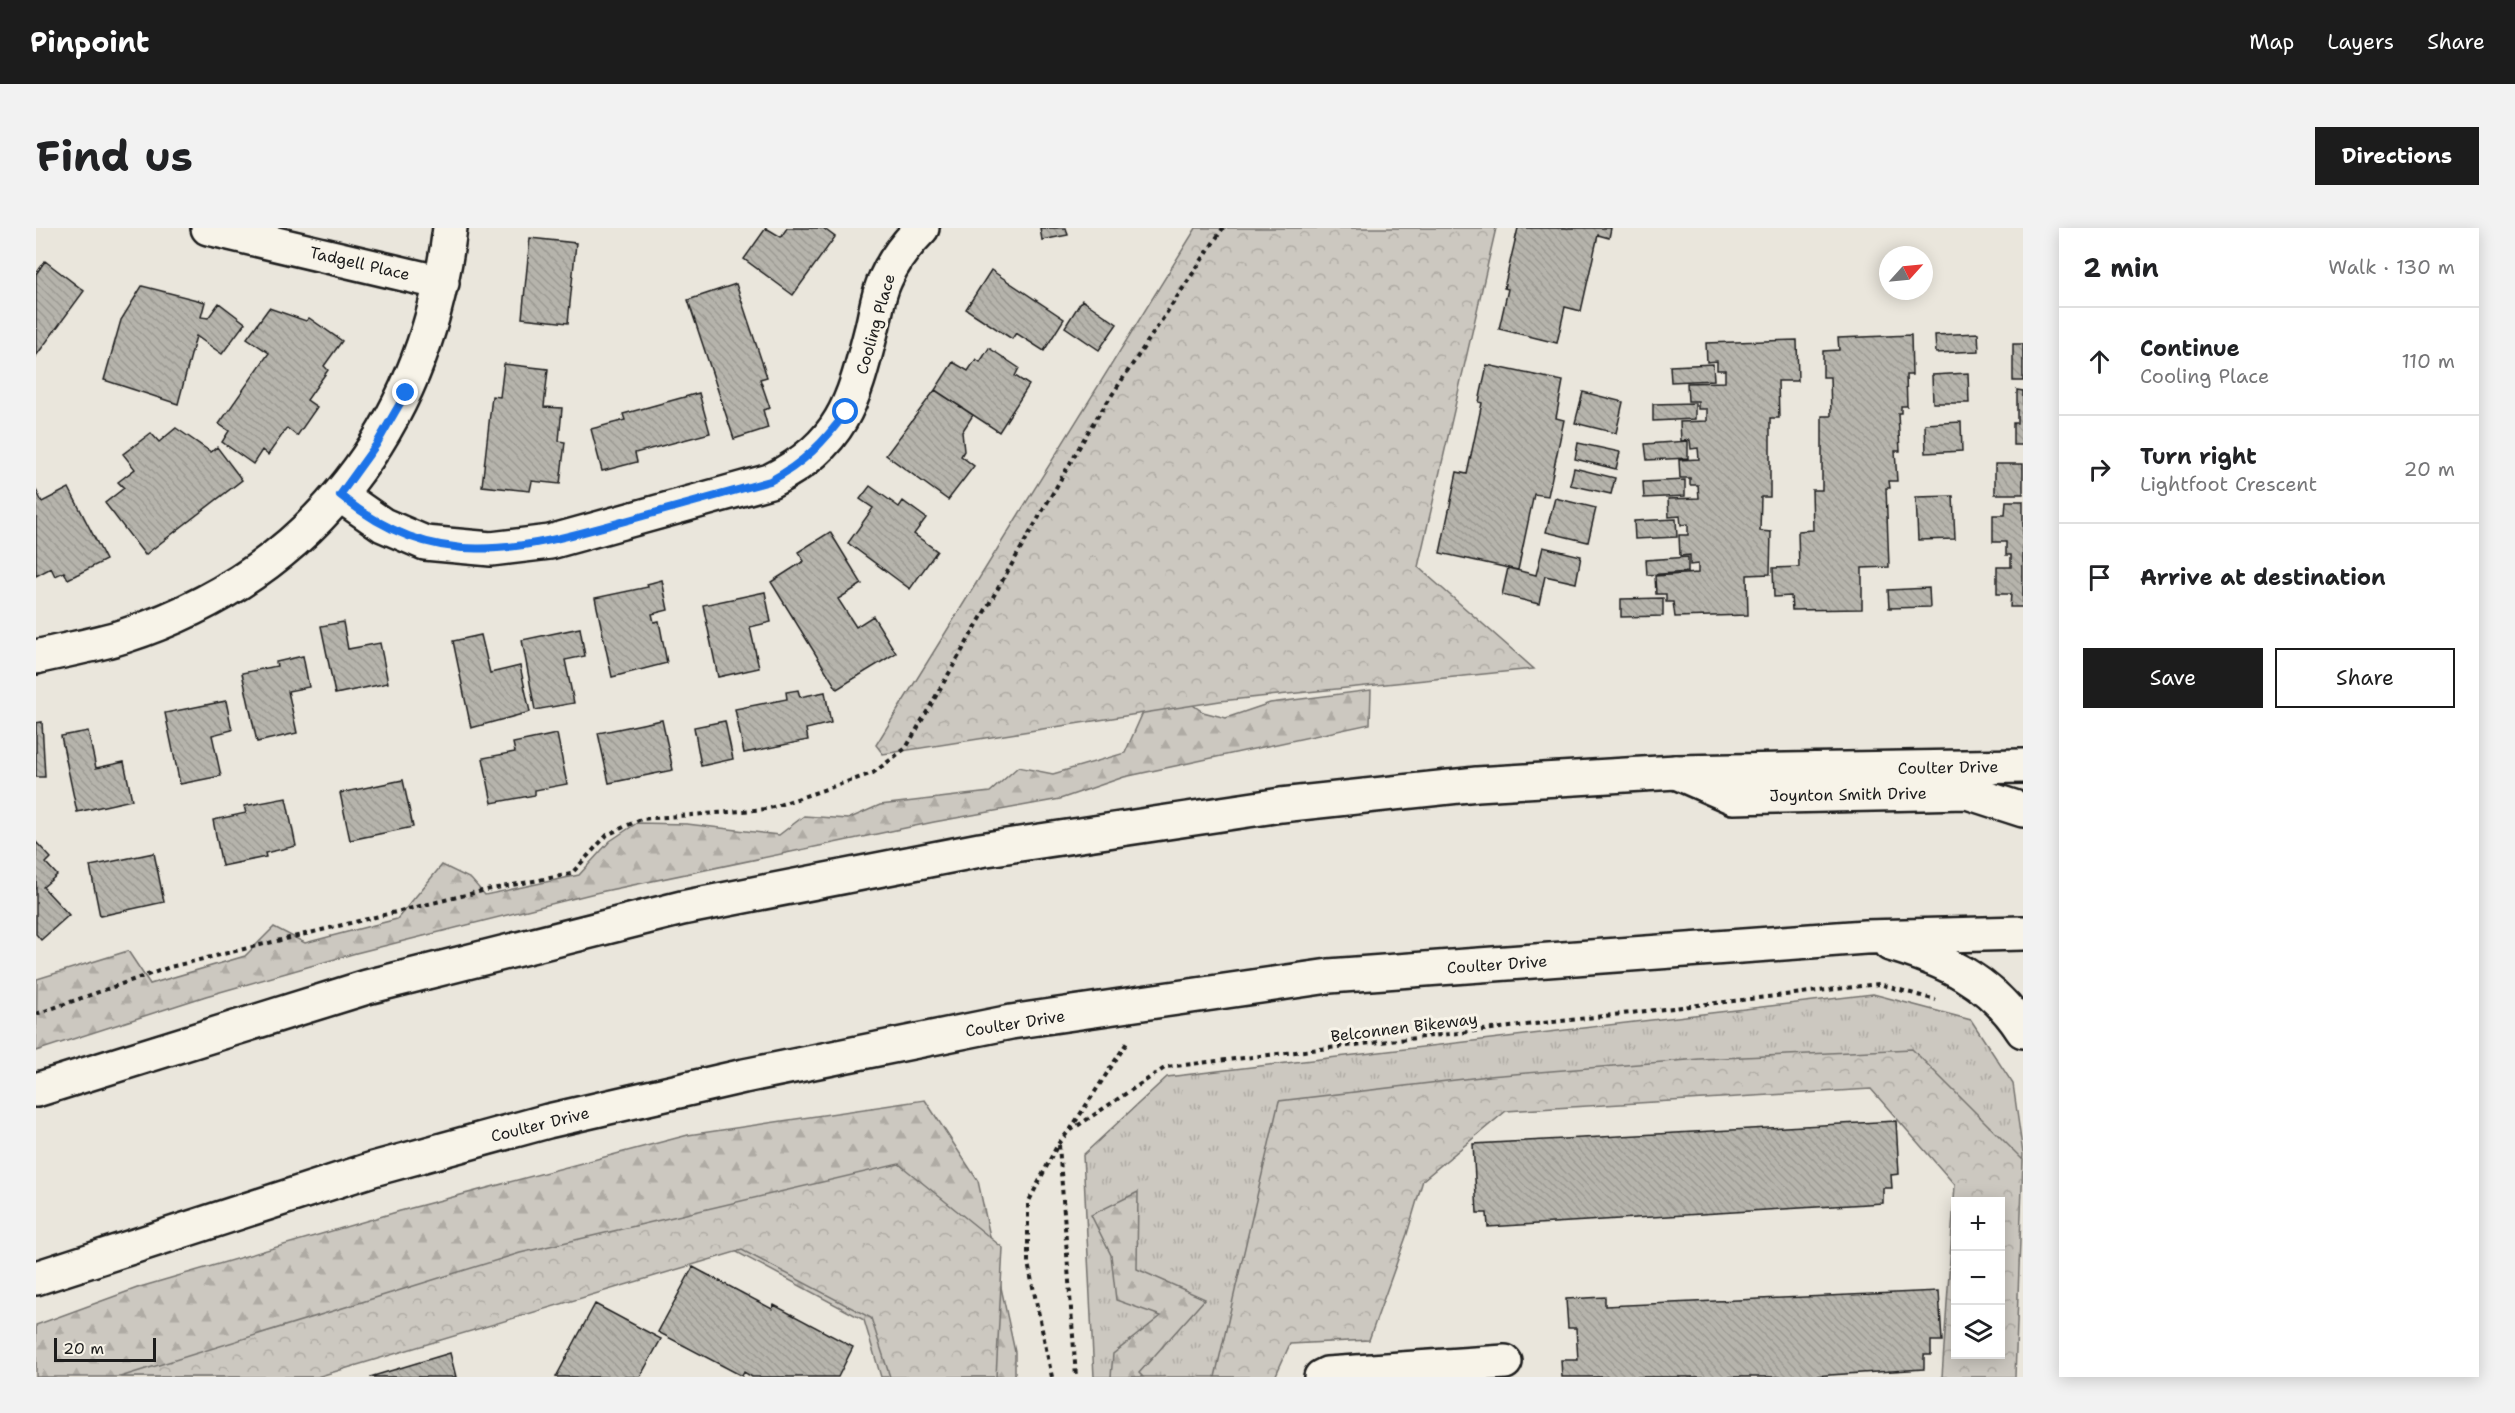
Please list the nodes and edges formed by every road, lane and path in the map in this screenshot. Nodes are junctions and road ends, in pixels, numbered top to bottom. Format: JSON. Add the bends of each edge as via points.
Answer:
{"nodes":[{"id":1,"x":208,"y":228,"type":"edge"},
{"id":2,"x":450,"y":228,"type":"edge"},
{"id":3,"x":922,"y":228,"type":"edge"},
{"id":4,"x":1223,"y":228,"type":"edge"},
{"id":5,"x":442,"y":283,"type":"junction"},
{"id":6,"x":340,"y":495,"type":"junction"},
{"id":7,"x":36,"y":657,"type":"edge"},
{"id":8,"x":2023,"y":766,"type":"edge"},
{"id":9,"x":1676,"y":772,"type":"junction"},
{"id":10,"x":2023,"y":810,"type":"edge"},
{"id":11,"x":2023,"y":933,"type":"edge"},
{"id":12,"x":1865,"y":937,"type":"junction"},
{"id":13,"x":1153,"y":1002,"type":"junction"},
{"id":14,"x":1944,"y":1002,"type":"dead end"},
{"id":15,"x":36,"y":1014,"type":"edge"},
{"id":16,"x":2023,"y":1031,"type":"edge"},
{"id":17,"x":36,"y":1090,"type":"edge"},
{"id":18,"x":1068,"y":1132,"type":"junction"},
{"id":19,"x":1058,"y":1144,"type":"junction"},
{"id":20,"x":36,"y":1278,"type":"edge"},
{"id":21,"x":1505,"y":1362,"type":"dead end"},
{"id":22,"x":1052,"y":1377,"type":"edge"},
{"id":23,"x":1076,"y":1377,"type":"edge"},
{"id":24,"x":1321,"y":1377,"type":"edge"}],
"edges":[{"from":1,"to":5,"type":"main road","name":"Tadgell Place"},
{"from":2,"to":5,"type":"main road"},
{"from":3,"to":6,"type":"main road","name":"Cooling Place","via":[[900,250],[884,282],[855,394],[846,412],[822,445],[770,481],[550,542],[491,549],[425,543],[383,525]]},
{"from":4,"to":15,"type":"path","via":[[1092,425],[906,748],[873,773],[767,809],[641,819],[607,835],[571,874],[486,890],[170,967]]},
{"from":5,"to":6,"type":"main road","via":[[406,393],[376,445]]},
{"from":6,"to":7,"type":"main road","via":[[289,548],[237,583],[124,636]]},
{"from":8,"to":9,"type":"main road","name":"Coulter Drive"},
{"from":9,"to":10,"type":"main road","name":"Joynton Smith Drive","via":[[1733,797],[1967,792]]},
{"from":9,"to":17,"type":"main road","name":"Coulter Drive","via":[[1477,784],[1281,805],[957,854],[682,908],[367,987]]},
{"from":11,"to":12,"type":"main road","name":"Coulter Drive"},
{"from":12,"to":13,"type":"main road","name":"Coulter Drive","via":[[1329,976]]},
{"from":12,"to":16,"type":"main road","via":[[1925,954],[1986,986]]},
{"from":13,"to":18,"type":"path"},
{"from":13,"to":20,"type":"main road","name":"Coulter Drive","via":[[1011,1022],[744,1076],[548,1121],[373,1169]]},
{"from":14,"to":18,"type":"path","name":"Belconnen Bikeway","via":[[1879,984],[1166,1066]]},
{"from":18,"to":19,"type":"path","name":"Belconnen Bikeway"},
{"from":19,"to":22,"type":"path","name":"Belconnen Bikeway","via":[[1028,1203],[1028,1263]]},
{"from":19,"to":23,"type":"path"},
{"from":21,"to":24,"type":"main road"}]}
